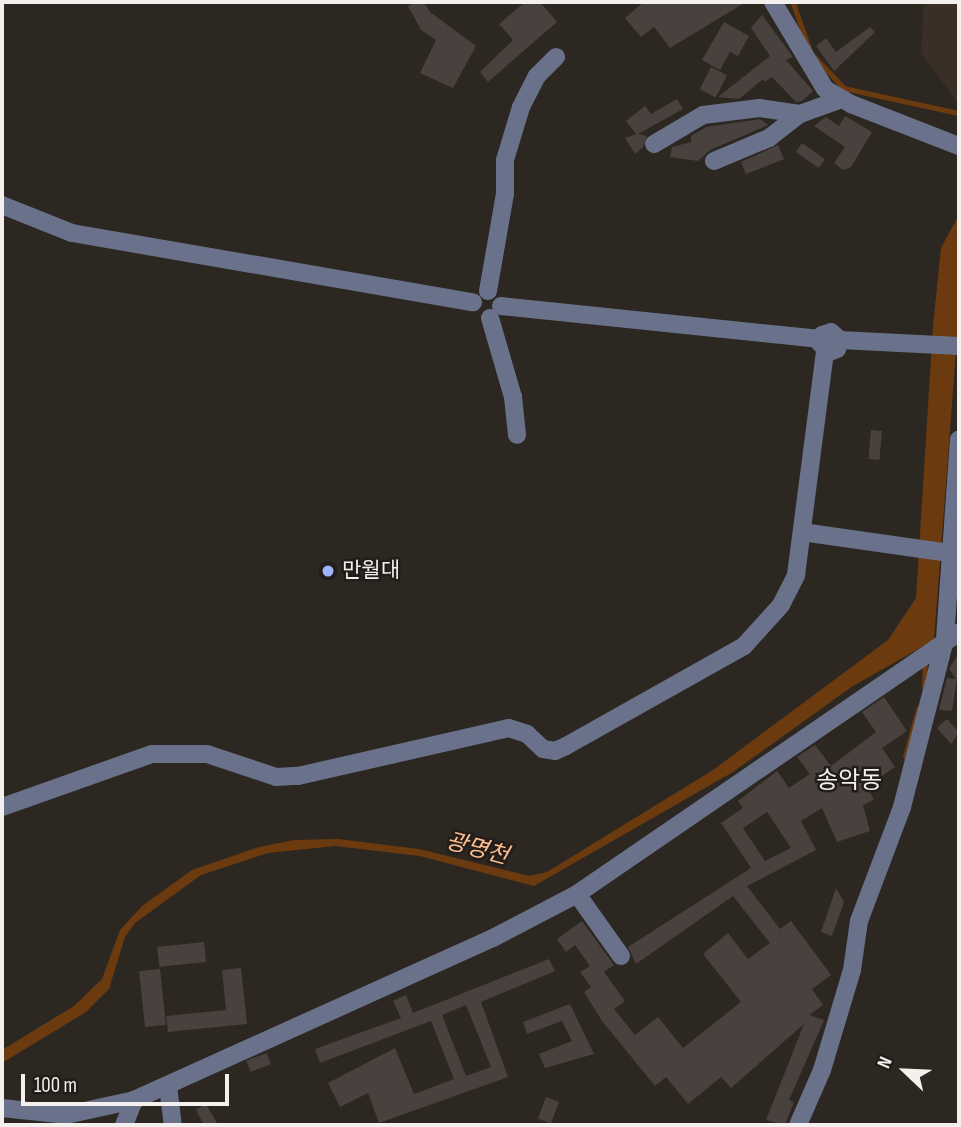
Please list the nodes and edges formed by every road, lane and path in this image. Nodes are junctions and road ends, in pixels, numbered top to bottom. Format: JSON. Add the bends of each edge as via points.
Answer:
{"nodes":[{"id":1,"x":773,"y":2,"type":"edge"},
{"id":2,"x":556,"y":57,"type":"dead end"},
{"id":3,"x":842,"y":99,"type":"junction"},
{"id":4,"x":800,"y":114,"type":"junction"},
{"id":5,"x":654,"y":144,"type":"dead end"},
{"id":6,"x":959,"y":146,"type":"edge"},
{"id":7,"x":713,"y":161,"type":"dead end"},
{"id":8,"x":2,"y":205,"type":"edge"},
{"id":9,"x":488,"y":291,"type":"junction"},
{"id":10,"x":473,"y":302,"type":"junction"},
{"id":11,"x":496,"y":312,"type":"junction"},
{"id":12,"x":828,"y":343,"type":"junction"},
{"id":13,"x":957,"y":345,"type":"edge"},
{"id":14,"x":517,"y":435,"type":"dead end"},
{"id":15,"x":959,"y":439,"type":"edge"},
{"id":16,"x":802,"y":532,"type":"junction"},
{"id":17,"x":946,"y":552,"type":"junction"},
{"id":18,"x":940,"y":643,"type":"edge"},
{"id":19,"x":2,"y":807,"type":"edge"},
{"id":20,"x":577,"y":894,"type":"junction"},
{"id":21,"x":621,"y":956,"type":"dead end"},
{"id":22,"x":168,"y":1086,"type":"junction"},
{"id":23,"x":134,"y":1100,"type":"junction"},
{"id":24,"x":2,"y":1108,"type":"edge"},
{"id":25,"x":124,"y":1125,"type":"edge"},
{"id":26,"x":173,"y":1125,"type":"edge"},
{"id":27,"x":798,"y":1125,"type":"edge"}],
"edges":[{"from":1,"to":3,"type":"street","via":[[825,89]]},
{"from":2,"to":9,"type":"street","via":[[537,76],[520,107],[505,160],[505,194]]},
{"from":3,"to":4,"type":"street"},
{"from":3,"to":6,"type":"street"},
{"from":4,"to":5,"type":"street","via":[[760,108],[703,115]]},
{"from":4,"to":7,"type":"street","via":[[769,138]]},
{"from":8,"to":10,"type":"street","via":[[72,233]]},
{"from":9,"to":10,"type":"street"},
{"from":9,"to":11,"type":"street","via":[[499,297]]},
{"from":10,"to":11,"type":"street","via":[[475,311]]},
{"from":11,"to":12,"type":"street"},
{"from":11,"to":14,"type":"street"},
{"from":12,"to":13,"type":"street"},
{"from":12,"to":16,"type":"street"},
{"from":15,"to":17,"type":"street"},
{"from":16,"to":17,"type":"street"},
{"from":16,"to":19,"type":"street","via":[[796,575],[781,605],[744,646],[555,751],[543,750],[527,734],[509,728],[298,776],[275,777],[207,754],[152,754]]},
{"from":17,"to":18,"type":"street"},
{"from":18,"to":20,"type":"street"},
{"from":18,"to":27,"type":"street","via":[[902,807],[859,921],[852,970],[822,1070]]},
{"from":20,"to":21,"type":"street"},
{"from":20,"to":22,"type":"street","via":[[470,949]]},
{"from":22,"to":23,"type":"street"},
{"from":22,"to":26,"type":"street"},
{"from":23,"to":24,"type":"street","via":[[66,1115]]},
{"from":23,"to":25,"type":"street"}]}
